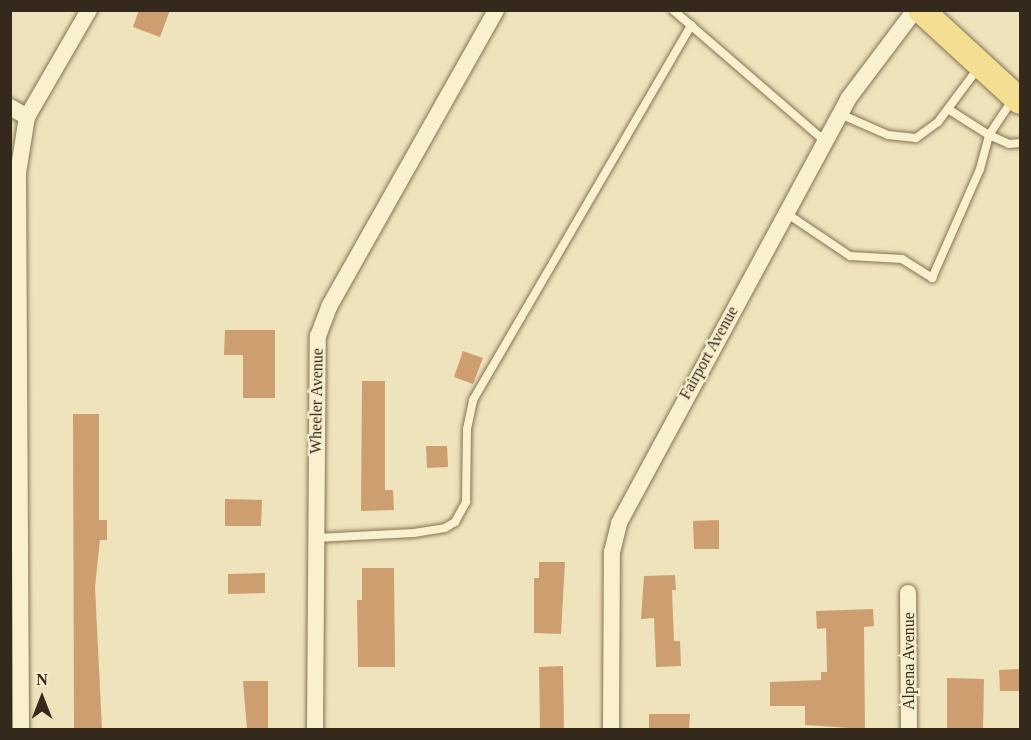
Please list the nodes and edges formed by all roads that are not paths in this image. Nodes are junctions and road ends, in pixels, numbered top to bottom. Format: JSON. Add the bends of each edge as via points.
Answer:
{"nodes":[{"id":1,"x":89,"y":10,"type":"edge"},
{"id":2,"x":496,"y":10,"type":"edge"},
{"id":3,"x":673,"y":10,"type":"edge"},
{"id":4,"x":915,"y":10,"type":"edge"},
{"id":5,"x":921,"y":10,"type":"edge"},
{"id":6,"x":691,"y":25,"type":"junction"},
{"id":7,"x":981,"y":65,"type":"junction"},
{"id":8,"x":1018,"y":98,"type":"edge"},
{"id":9,"x":10,"y":107,"type":"edge"},
{"id":10,"x":948,"y":109,"type":"junction"},
{"id":11,"x":840,"y":114,"type":"junction"},
{"id":12,"x":27,"y":117,"type":"junction"},
{"id":13,"x":989,"y":135,"type":"junction"},
{"id":14,"x":825,"y":141,"type":"junction"},
{"id":15,"x":1020,"y":143,"type":"edge"},
{"id":16,"x":786,"y":213,"type":"junction"},
{"id":17,"x":315,"y":538,"type":"junction"},
{"id":18,"x":908,"y":593,"type":"dead end"},
{"id":19,"x":21,"y":729,"type":"edge"},
{"id":20,"x":315,"y":729,"type":"edge"},
{"id":21,"x":611,"y":729,"type":"edge"},
{"id":22,"x":909,"y":729,"type":"edge"}],
"edges":[{"from":1,"to":12,"type":"street"},
{"from":2,"to":17,"type":"street","name":"Wheeler Avenue","via":[[330,305],[318,336]]},
{"from":3,"to":6,"type":"lane"},
{"from":4,"to":11,"type":"street","name":"Fairport Avenue"},
{"from":5,"to":7,"type":"main road"},
{"from":6,"to":14,"type":"lane"},
{"from":6,"to":17,"type":"lane","via":[[473,400],[467,429],[466,502],[455,522],[445,528],[414,533]]},
{"from":7,"to":8,"type":"main road"},
{"from":7,"to":10,"type":"lane"},
{"from":8,"to":13,"type":"lane"},
{"from":9,"to":12,"type":"street"},
{"from":10,"to":11,"type":"lane","via":[[916,138],[888,135]]},
{"from":10,"to":13,"type":"lane"},
{"from":11,"to":14,"type":"street","name":"Fairport Avenue"},
{"from":12,"to":19,"type":"street","via":[[18,173]]},
{"from":13,"to":15,"type":"lane","via":[[1009,144]]},
{"from":13,"to":16,"type":"lane","via":[[980,169],[932,278],[902,259],[850,256]]},
{"from":14,"to":16,"type":"street","name":"Fairport Avenue"},
{"from":16,"to":21,"type":"street","name":"Fairport Avenue","via":[[619,523],[612,552]]},
{"from":17,"to":20,"type":"street","name":"Wheeler Avenue"},
{"from":18,"to":22,"type":"street","name":"Alpena Avenue"}]}
